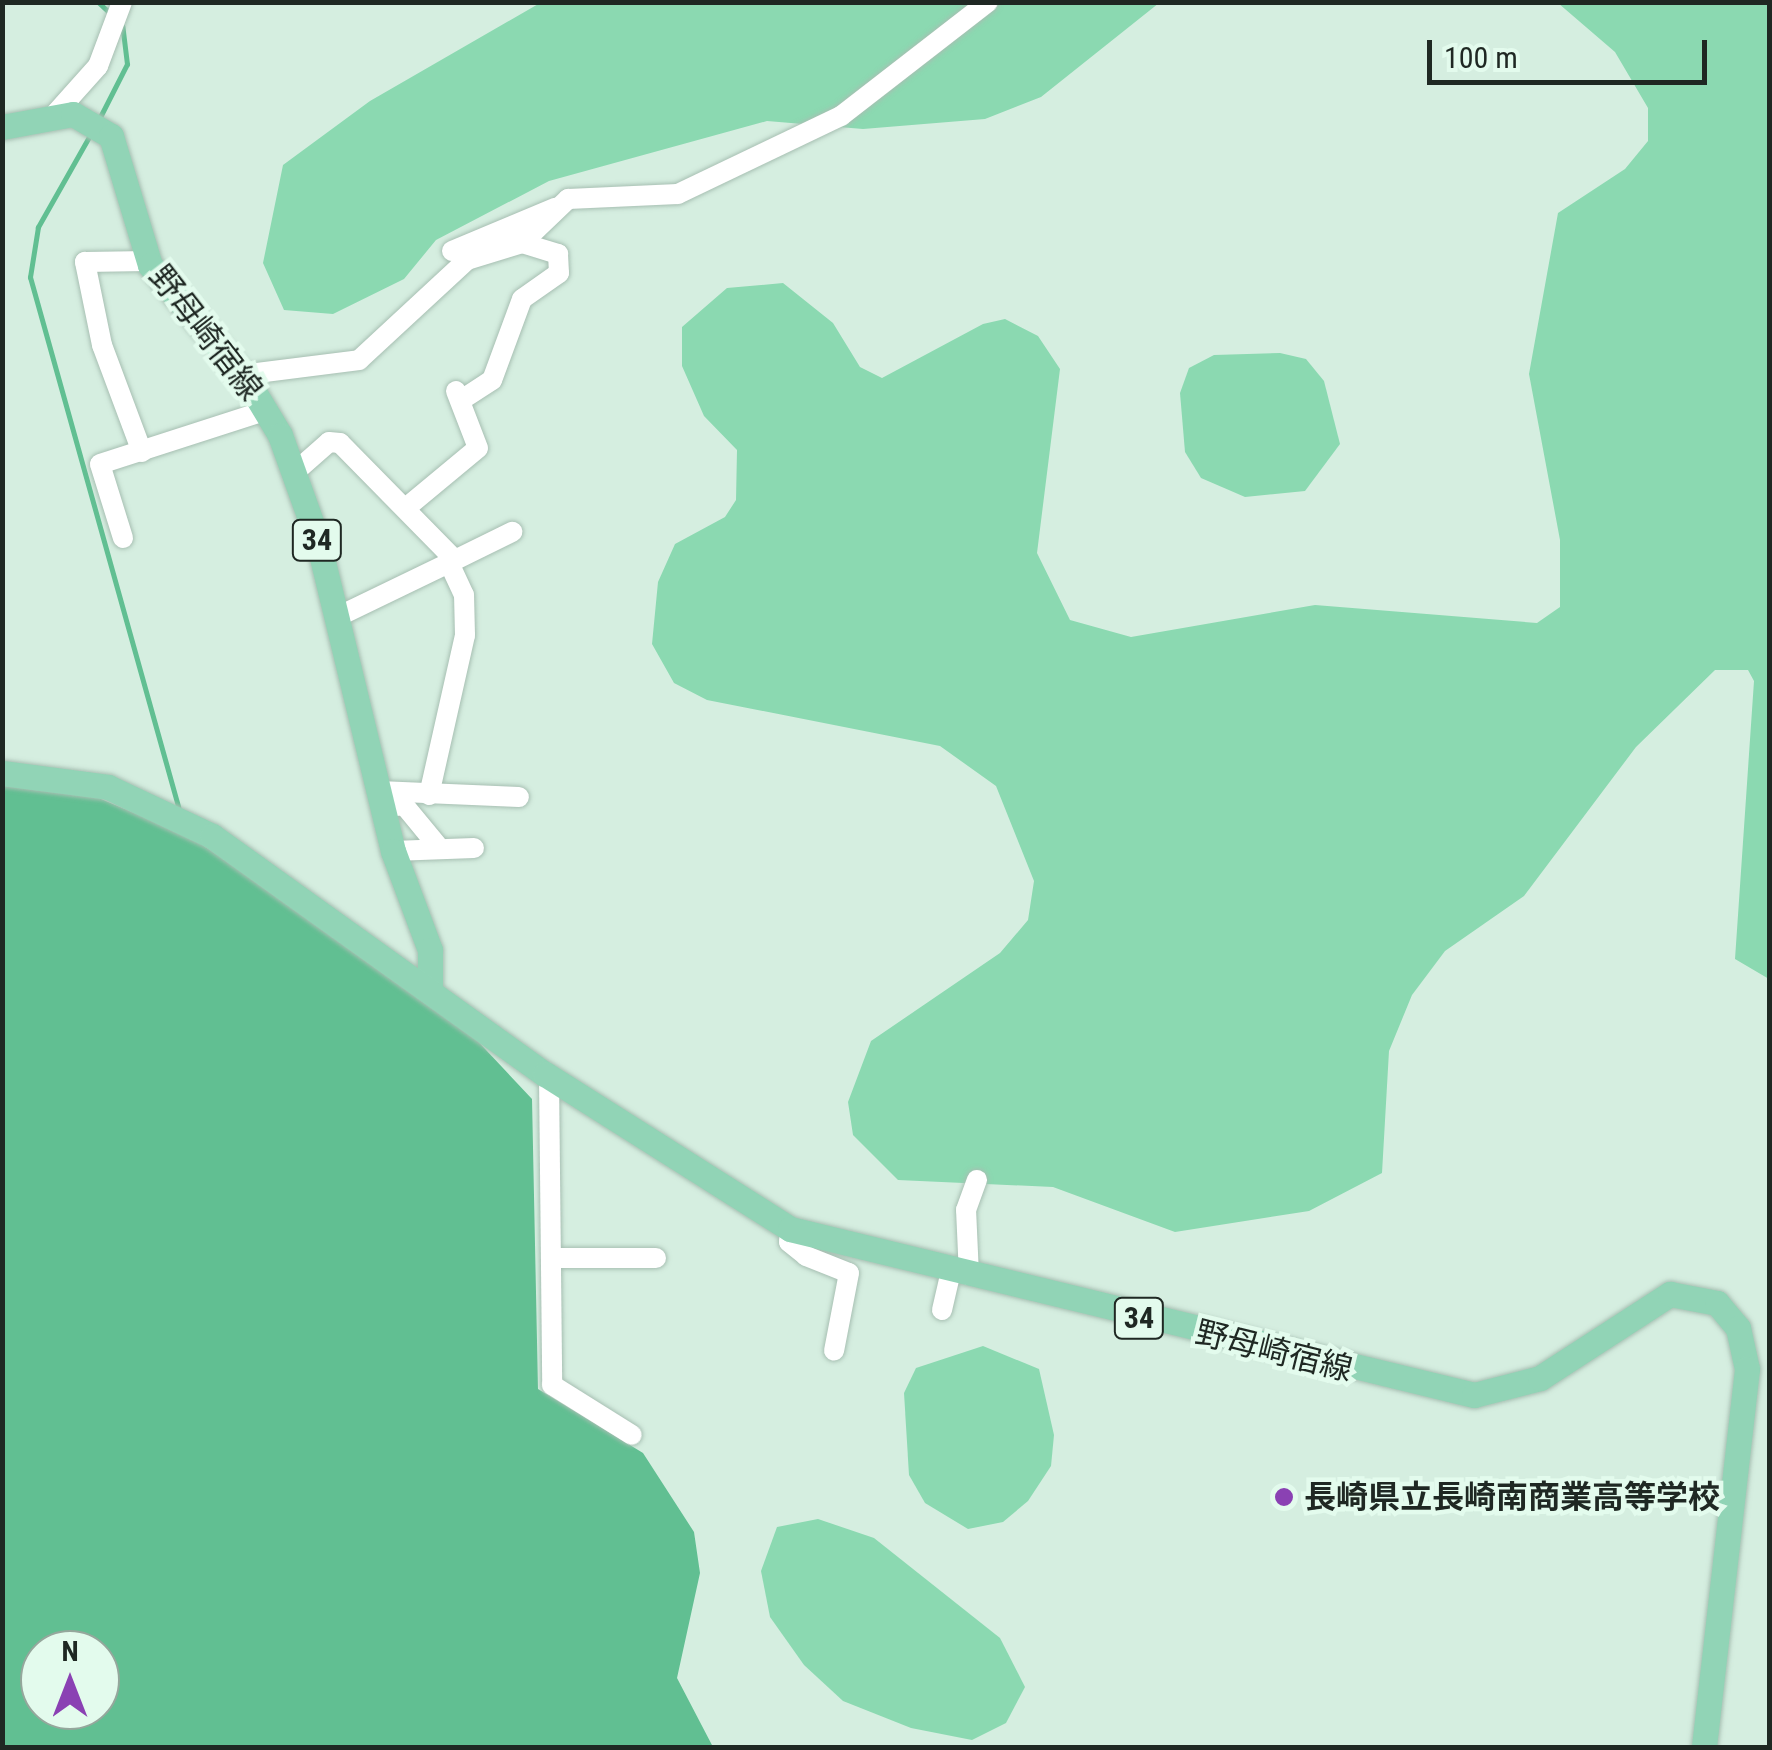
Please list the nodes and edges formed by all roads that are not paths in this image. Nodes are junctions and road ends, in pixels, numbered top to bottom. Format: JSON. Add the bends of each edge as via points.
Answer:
{"nodes":[{"id":1,"x":988,"y":2,"type":"edge"},
{"id":2,"x":122,"y":4,"type":"edge"},
{"id":3,"x":68,"y":114,"type":"junction"},
{"id":4,"x":2,"y":126,"type":"edge"},
{"id":5,"x":557,"y":207,"type":"junction"},
{"id":6,"x":522,"y":244,"type":"junction"},
{"id":7,"x":452,"y":251,"type":"dead end"},
{"id":8,"x":148,"y":261,"type":"junction"},
{"id":9,"x":241,"y":374,"type":"junction"},
{"id":10,"x":266,"y":410,"type":"junction"},
{"id":11,"x":142,"y":452,"type":"junction"},
{"id":12,"x":295,"y":472,"type":"junction"},
{"id":13,"x":407,"y":508,"type":"junction"},
{"id":14,"x":512,"y":532,"type":"dead end"},
{"id":15,"x":123,"y":538,"type":"dead end"},
{"id":16,"x":452,"y":562,"type":"junction"},
{"id":17,"x":338,"y":617,"type":"junction"},
{"id":18,"x":2,"y":772,"type":"edge"},
{"id":19,"x":429,"y":795,"type":"junction"},
{"id":20,"x":519,"y":797,"type":"dead end"},
{"id":21,"x":381,"y":799,"type":"junction"},
{"id":22,"x":438,"y":845,"type":"junction"},
{"id":23,"x":474,"y":848,"type":"dead end"},
{"id":24,"x":394,"y":851,"type":"junction"},
{"id":25,"x":430,"y":985,"type":"junction"},
{"id":26,"x":549,"y":1076,"type":"junction"},
{"id":27,"x":977,"y":1180,"type":"dead end"},
{"id":28,"x":790,"y":1229,"type":"junction"},
{"id":29,"x":551,"y":1258,"type":"junction"},
{"id":30,"x":656,"y":1258,"type":"dead end"},
{"id":31,"x":960,"y":1273,"type":"junction"},
{"id":32,"x":942,"y":1310,"type":"dead end"},
{"id":33,"x":834,"y":1351,"type":"dead end"},
{"id":34,"x":632,"y":1435,"type":"dead end"},
{"id":35,"x":1704,"y":1748,"type":"edge"}],
"edges":[{"from":1,"to":5,"type":"street","via":[[841,116],[678,194]]},
{"from":2,"to":3,"type":"street","via":[[98,66]]},
{"from":3,"to":4,"type":"main road"},
{"from":3,"to":8,"type":"main road","name":"野母崎宿線","number":"34","via":[[110,136]]},
{"from":5,"to":6,"type":"street"},
{"from":5,"to":7,"type":"street","via":[[516,216]]},
{"from":6,"to":9,"type":"street","via":[[467,260],[360,360]]},
{"from":6,"to":13,"type":"street","via":[[558,254],[562,269],[522,298],[492,380],[460,395],[475,454]]},
{"from":8,"to":9,"type":"main road","name":"野母崎宿線","number":"34"},
{"from":8,"to":11,"type":"street","via":[[85,262],[102,345]]},
{"from":9,"to":10,"type":"main road","name":"野母崎宿線","number":"34"},
{"from":10,"to":11,"type":"street"},
{"from":10,"to":12,"type":"main road","name":"野母崎宿線","number":"34"},
{"from":11,"to":15,"type":"street","via":[[100,464]]},
{"from":12,"to":13,"type":"street","via":[[329,442],[340,443]]},
{"from":12,"to":17,"type":"main road","name":"野母崎宿線","number":"34"},
{"from":13,"to":16,"type":"street"},
{"from":14,"to":16,"type":"street"},
{"from":16,"to":17,"type":"street"},
{"from":16,"to":19,"type":"street","via":[[464,595],[465,635]]},
{"from":17,"to":21,"type":"main road","name":"野母崎宿線","number":"34"},
{"from":18,"to":25,"type":"main road","name":"野母崎宿線","number":"34","via":[[70,777],[161,810]]},
{"from":19,"to":20,"type":"street"},
{"from":19,"to":21,"type":"street"},
{"from":21,"to":22,"type":"street","via":[[404,805]]},
{"from":21,"to":24,"type":"main road","name":"野母崎宿線","number":"34"},
{"from":22,"to":23,"type":"street"},
{"from":22,"to":24,"type":"street"},
{"from":24,"to":25,"type":"main road","name":"野母崎宿線","number":"34","via":[[430,950]]},
{"from":25,"to":26,"type":"main road","name":"野母崎宿線","number":"34"},
{"from":26,"to":28,"type":"main road","name":"野母崎宿線","number":"34"},
{"from":26,"to":29,"type":"street"},
{"from":27,"to":31,"type":"street","via":[[966,1210]]},
{"from":28,"to":31,"type":"main road","name":"野母崎宿線","number":"34"},
{"from":28,"to":33,"type":"street","via":[[789,1242],[806,1256],[849,1274]]},
{"from":29,"to":30,"type":"street"},
{"from":29,"to":34,"type":"street","via":[[552,1384]]},
{"from":31,"to":32,"type":"street"},
{"from":31,"to":35,"type":"main road","name":"野母崎宿線","number":"34","via":[[1474,1395],[1540,1378],[1670,1294],[1717,1303],[1738,1328],[1747,1369]]}]}
